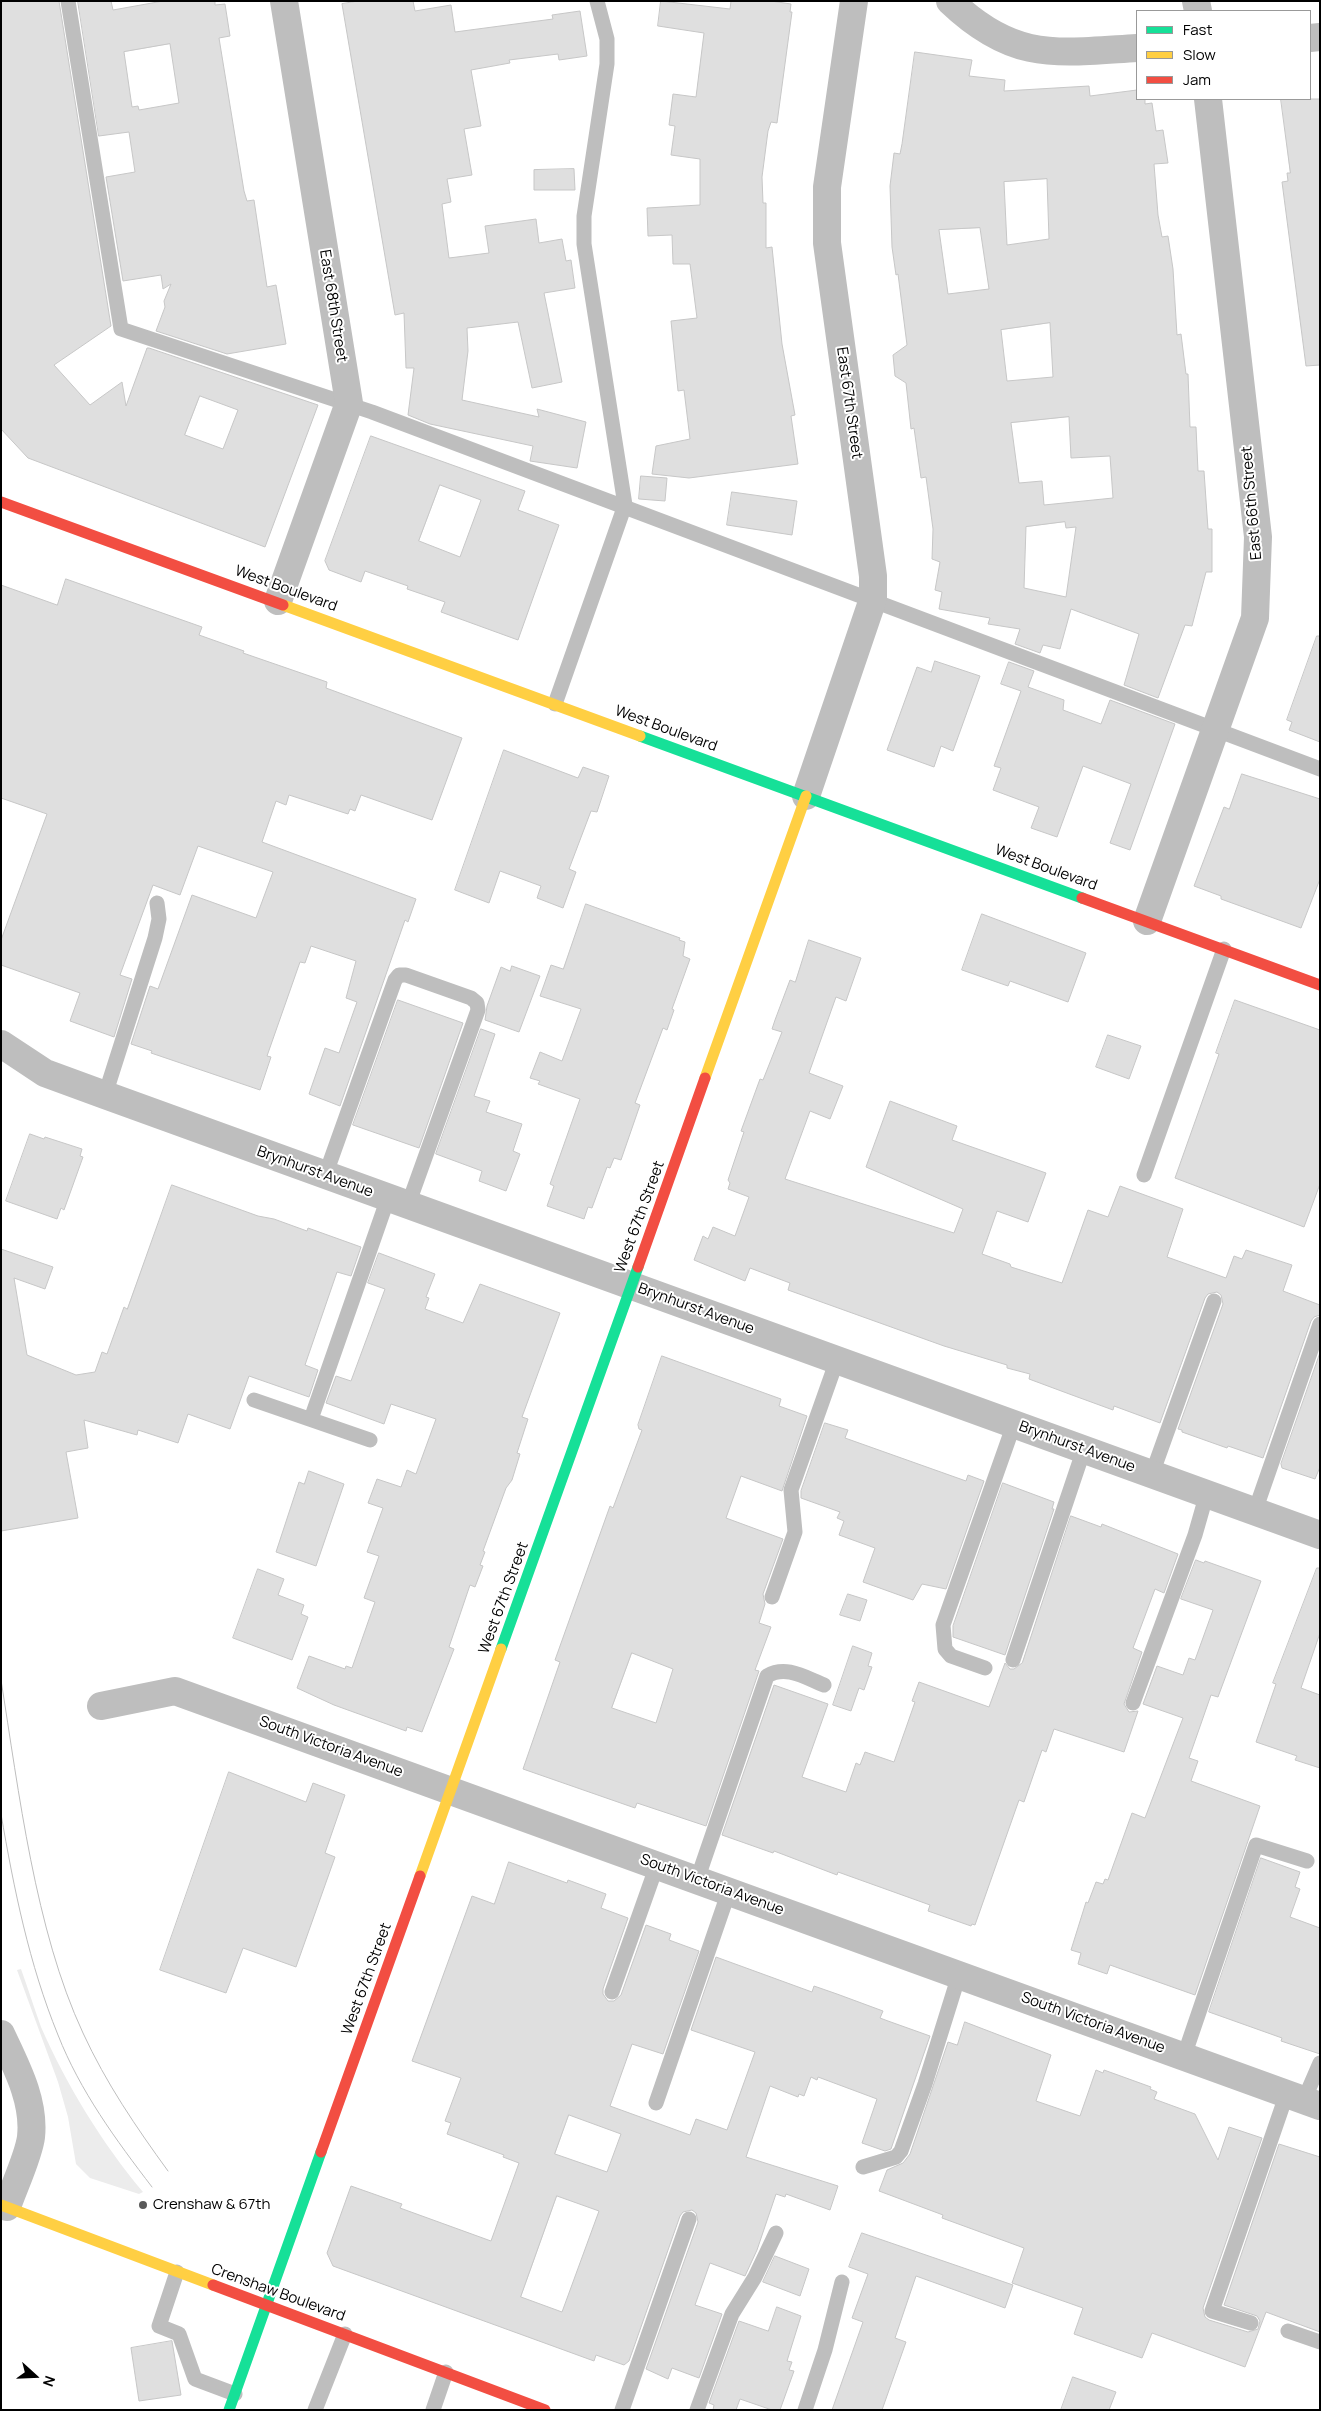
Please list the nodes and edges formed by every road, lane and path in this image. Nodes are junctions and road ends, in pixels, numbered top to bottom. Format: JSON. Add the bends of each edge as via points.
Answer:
{"nodes":[{"id":1,"x":68,"y":1,"type":"edge"},
{"id":2,"x":284,"y":1,"type":"edge"},
{"id":3,"x":597,"y":1,"type":"edge"},
{"id":4,"x":854,"y":1,"type":"edge"},
{"id":5,"x":950,"y":1,"type":"edge"},
{"id":6,"x":1136,"y":48,"type":"edge"},
{"id":7,"x":1208,"y":100,"type":"edge"},
{"id":8,"x":349,"y":403,"type":"junction"},
{"id":9,"x":1,"y":502,"type":"edge"},
{"id":10,"x":625,"y":505,"type":"junction"},
{"id":11,"x":873,"y":600,"type":"junction"},
{"id":12,"x":278,"y":601,"type":"junction"},
{"id":13,"x":555,"y":704,"type":"junction"},
{"id":14,"x":1217,"y":730,"type":"junction"},
{"id":15,"x":1320,"y":769,"type":"edge"},
{"id":16,"x":806,"y":796,"type":"junction"},
{"id":17,"x":157,"y":902,"type":"dead end"},
{"id":18,"x":1147,"y":921,"type":"junction"},
{"id":19,"x":1224,"y":950,"type":"junction"},
{"id":20,"x":1320,"y":985,"type":"edge"},
{"id":21,"x":1,"y":1044,"type":"edge"},
{"id":22,"x":1,"y":1067,"type":"edge"},
{"id":23,"x":45,"y":1073,"type":"junction"},
{"id":24,"x":105,"y":1095,"type":"junction"},
{"id":25,"x":1144,"y":1175,"type":"dead end"},
{"id":26,"x":325,"y":1176,"type":"junction"},
{"id":27,"x":398,"y":1202,"type":"junction"},
{"id":28,"x":631,"y":1286,"type":"junction"},
{"id":29,"x":1214,"y":1301,"type":"dead end"},
{"id":30,"x":1320,"y":1324,"type":"edge"},
{"id":31,"x":837,"y":1360,"type":"junction"},
{"id":32,"x":254,"y":1400,"type":"dead end"},
{"id":33,"x":310,"y":1419,"type":"junction"},
{"id":34,"x":1014,"y":1424,"type":"junction"},
{"id":35,"x":370,"y":1440,"type":"dead end"},
{"id":36,"x":1084,"y":1449,"type":"junction"},
{"id":37,"x":1152,"y":1474,"type":"junction"},
{"id":38,"x":1207,"y":1493,"type":"junction"},
{"id":39,"x":1255,"y":1511,"type":"junction"},
{"id":40,"x":1320,"y":1534,"type":"edge"},
{"id":41,"x":772,"y":1596,"type":"dead end"},
{"id":42,"x":1012,"y":1660,"type":"dead end"},
{"id":43,"x":984,"y":1668,"type":"dead end"},
{"id":44,"x":824,"y":1685,"type":"dead end"},
{"id":45,"x":1133,"y":1703,"type":"dead end"},
{"id":46,"x":101,"y":1706,"type":"dead end"},
{"id":47,"x":451,"y":1790,"type":"junction"},
{"id":48,"x":1307,"y":1861,"type":"dead end"},
{"id":49,"x":657,"y":1865,"type":"junction"},
{"id":50,"x":697,"y":1880,"type":"junction"},
{"id":51,"x":729,"y":1891,"type":"junction"},
{"id":52,"x":959,"y":1975,"type":"junction"},
{"id":53,"x":612,"y":1992,"type":"dead end"},
{"id":54,"x":1,"y":2034,"type":"edge"},
{"id":55,"x":1184,"y":2056,"type":"junction"},
{"id":56,"x":1320,"y":2063,"type":"edge"},
{"id":57,"x":1304,"y":2100,"type":"edge"},
{"id":58,"x":656,"y":2103,"type":"dead end"},
{"id":59,"x":863,"y":2167,"type":"dead end"},
{"id":60,"x":4,"y":2206,"type":"edge"},
{"id":61,"x":689,"y":2219,"type":"dead end"},
{"id":62,"x":776,"y":2233,"type":"dead end"},
{"id":63,"x":177,"y":2272,"type":"junction"},
{"id":64,"x":842,"y":2282,"type":"dead end"},
{"id":65,"x":267,"y":2305,"type":"junction"},
{"id":66,"x":1251,"y":2323,"type":"dead end"},
{"id":67,"x":1288,"y":2331,"type":"dead end"},
{"id":68,"x":345,"y":2334,"type":"junction"},
{"id":69,"x":1320,"y":2342,"type":"edge"},
{"id":70,"x":446,"y":2372,"type":"junction"},
{"id":71,"x":235,"y":2394,"type":"junction"},
{"id":72,"x":510,"y":2404,"type":"edge"},
{"id":73,"x":229,"y":2410,"type":"edge"},
{"id":74,"x":315,"y":2410,"type":"edge"},
{"id":75,"x":433,"y":2410,"type":"edge"},
{"id":76,"x":545,"y":2410,"type":"edge"},
{"id":77,"x":622,"y":2410,"type":"edge"},
{"id":78,"x":697,"y":2410,"type":"edge"},
{"id":79,"x":805,"y":2410,"type":"edge"}],
"edges":[{"from":1,"to":8,"type":"lane","via":[[121,329]]},
{"from":2,"to":8,"type":"street","name":"East 68th Street"},
{"from":3,"to":10,"type":"lane","via":[[606,39],[607,64],[584,216],[584,244]]},
{"from":4,"to":11,"type":"street","name":"East 67th Street","via":[[828,174],[826,218],[872,568]]},
{"from":5,"to":6,"type":"street","via":[[976,25],[1007,41],[1036,50],[1064,53]]},
{"from":7,"to":14,"type":"street","name":"East 66th Street","via":[[1258,537],[1256,618]]},
{"from":8,"to":10,"type":"lane"},
{"from":8,"to":12,"type":"street","name":"East 68th Street"},
{"from":9,"to":12,"type":"main road","name":"West Boulevard"},
{"from":10,"to":11,"type":"lane"},
{"from":10,"to":13,"type":"lane"},
{"from":11,"to":14,"type":"lane"},
{"from":11,"to":16,"type":"street","name":"East 67th Street"},
{"from":12,"to":13,"type":"main road","name":"West Boulevard"},
{"from":13,"to":16,"type":"main road","name":"West Boulevard"},
{"from":14,"to":15,"type":"lane"},
{"from":14,"to":18,"type":"street","name":"East 66th Street"},
{"from":16,"to":18,"type":"main road","name":"West Boulevard"},
{"from":16,"to":28,"type":"main road","name":"West 67th Street"},
{"from":17,"to":24,"type":"lane","via":[[159,919],[155,938]]},
{"from":18,"to":19,"type":"main road","name":"West Boulevard"},
{"from":19,"to":20,"type":"main road","name":"West Boulevard"},
{"from":19,"to":25,"type":"lane"},
{"from":21,"to":23,"type":"street","name":"Brynhurst Avenue"},
{"from":22,"to":23,"type":"street","name":"Brynhurst Avenue"},
{"from":23,"to":24,"type":"street","name":"Brynhurst Avenue"},
{"from":24,"to":26,"type":"street","name":"Brynhurst Avenue"},
{"from":26,"to":27,"type":"street","name":"Brynhurst Avenue"},
{"from":26,"to":27,"type":"lane","via":[[399,975],[471,998],[477,1003],[478,1010]]},
{"from":27,"to":28,"type":"street","name":"Brynhurst Avenue"},
{"from":27,"to":33,"type":"lane"},
{"from":28,"to":31,"type":"street","name":"Brynhurst Avenue"},
{"from":28,"to":47,"type":"main road","name":"West 67th Street"},
{"from":29,"to":37,"type":"lane"},
{"from":30,"to":39,"type":"lane"},
{"from":31,"to":34,"type":"street","name":"Brynhurst Avenue"},
{"from":31,"to":41,"type":"lane","via":[[791,1490],[795,1532]]},
{"from":32,"to":33,"type":"lane"},
{"from":33,"to":35,"type":"lane"},
{"from":34,"to":36,"type":"street","name":"Brynhurst Avenue"},
{"from":34,"to":43,"type":"lane","via":[[943,1625],[945,1649],[951,1656]]},
{"from":36,"to":37,"type":"street","name":"Brynhurst Avenue"},
{"from":36,"to":42,"type":"lane"},
{"from":37,"to":38,"type":"street","name":"Brynhurst Avenue"},
{"from":38,"to":39,"type":"street","name":"Brynhurst Avenue"},
{"from":38,"to":45,"type":"lane"},
{"from":39,"to":40,"type":"street","name":"Brynhurst Avenue"},
{"from":44,"to":50,"type":"lane","via":[[790,1672],[777,1670],[767,1676]]},
{"from":46,"to":47,"type":"street","name":"South Victoria Avenue","via":[[175,1691]]},
{"from":47,"to":49,"type":"street","name":"South Victoria Avenue"},
{"from":47,"to":65,"type":"main road","name":"West 67th Street"},
{"from":48,"to":55,"type":"lane","via":[[1256,1845]]},
{"from":49,"to":50,"type":"street","name":"South Victoria Avenue"},
{"from":49,"to":53,"type":"lane"},
{"from":50,"to":51,"type":"street","name":"South Victoria Avenue"},
{"from":51,"to":52,"type":"street","name":"South Victoria Avenue"},
{"from":51,"to":58,"type":"lane"},
{"from":52,"to":55,"type":"street","name":"South Victoria Avenue"},
{"from":52,"to":59,"type":"lane","via":[[901,2151],[896,2157]]},
{"from":54,"to":60,"type":"street","via":[[28,2097],[31,2116],[30,2139]]},
{"from":55,"to":57,"type":"street","name":"South Victoria Avenue"},
{"from":56,"to":57,"type":"lane"},
{"from":57,"to":66,"type":"lane","via":[[1212,2311]]},
{"from":60,"to":63,"type":"main road","name":"Crenshaw Boulevard"},
{"from":61,"to":77,"type":"lane"},
{"from":62,"to":78,"type":"lane","via":[[755,2277],[732,2314]]},
{"from":63,"to":65,"type":"main road","name":"Crenshaw Boulevard"},
{"from":63,"to":71,"type":"lane","via":[[159,2326],[179,2334],[195,2379]]},
{"from":64,"to":79,"type":"lane","via":[[825,2350]]},
{"from":65,"to":68,"type":"main road","name":"Crenshaw Boulevard"},
{"from":65,"to":71,"type":"main road","name":"West 67th Street"},
{"from":67,"to":69,"type":"lane"},
{"from":68,"to":70,"type":"main road","name":"Crenshaw Boulevard"},
{"from":68,"to":74,"type":"lane"},
{"from":70,"to":72,"type":"main road","name":"Crenshaw Boulevard"},
{"from":70,"to":75,"type":"lane"},
{"from":71,"to":73,"type":"main road","name":"West 67th Street"},
{"from":72,"to":76,"type":"main road","name":"Crenshaw Boulevard"}]}
